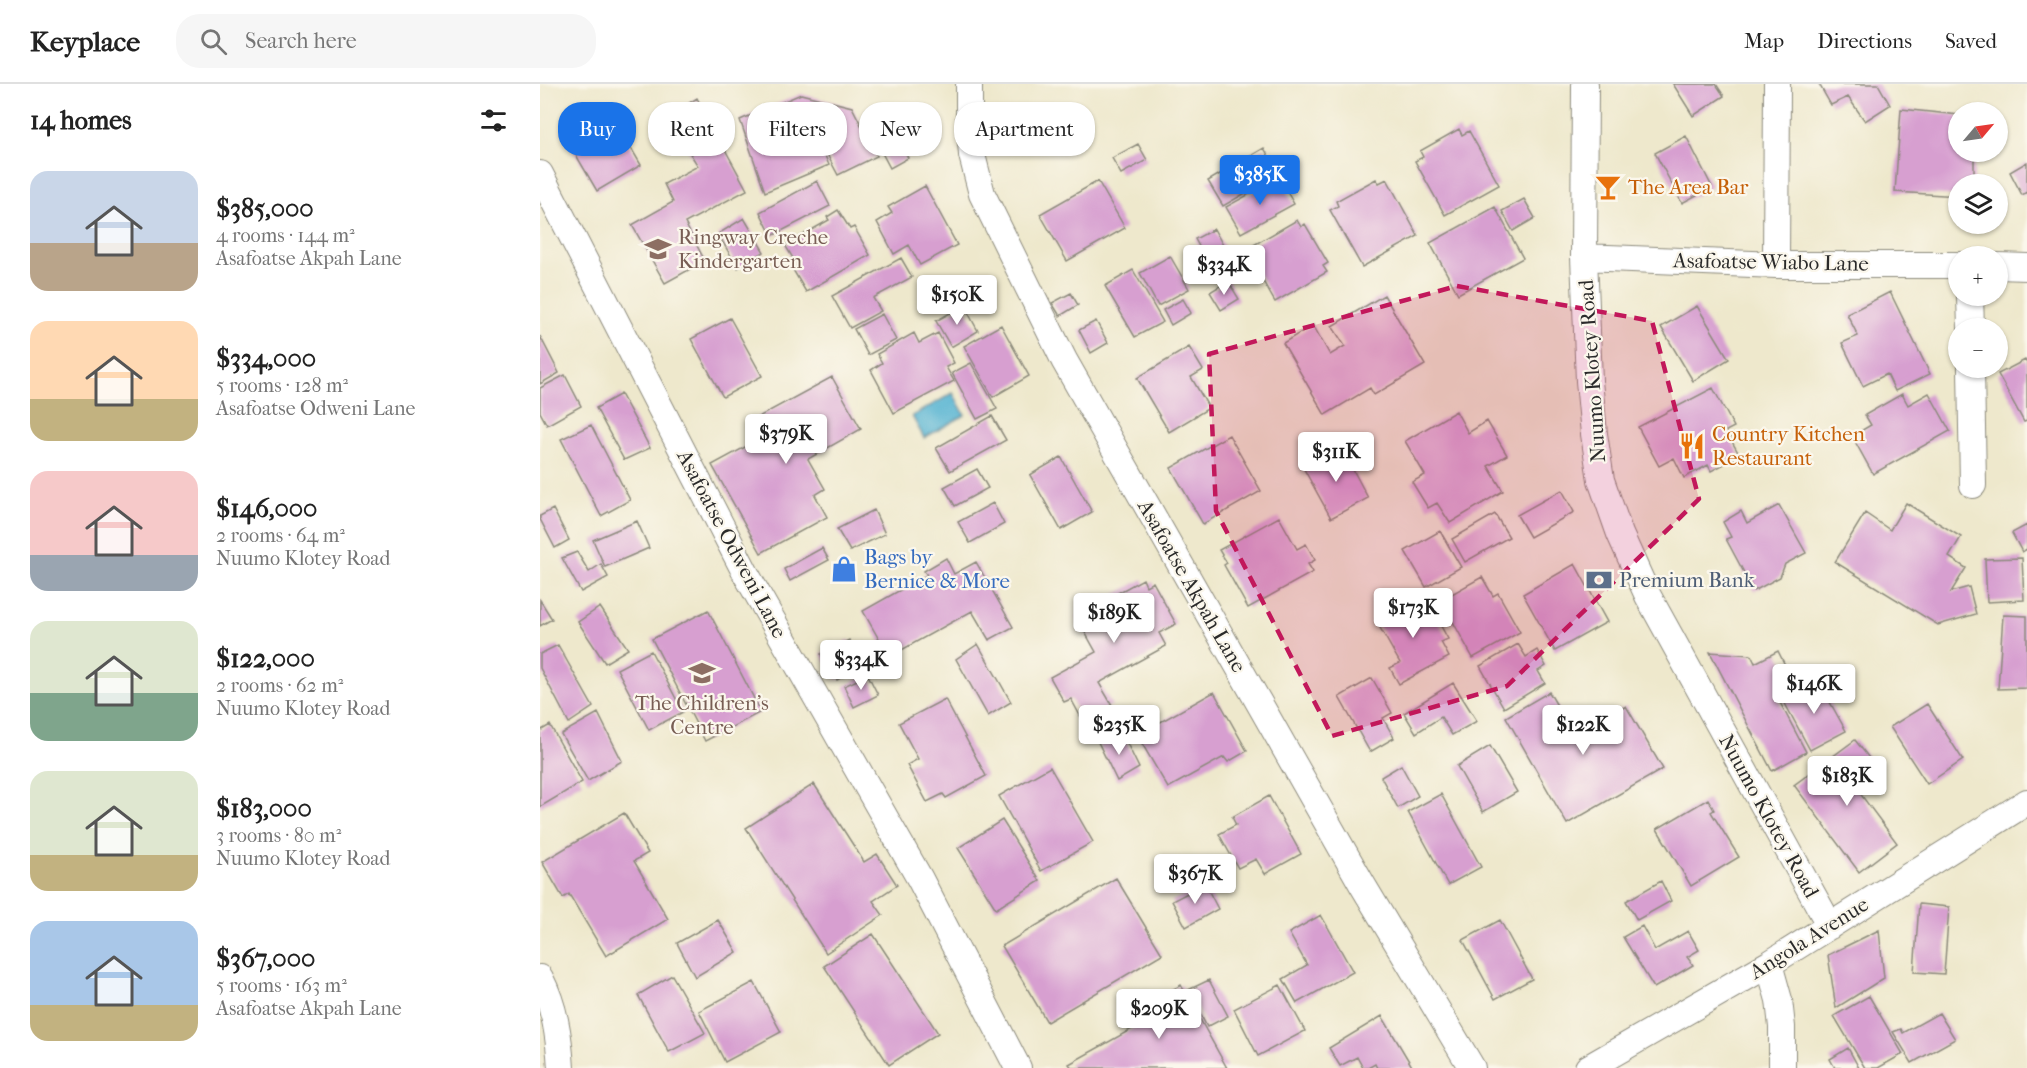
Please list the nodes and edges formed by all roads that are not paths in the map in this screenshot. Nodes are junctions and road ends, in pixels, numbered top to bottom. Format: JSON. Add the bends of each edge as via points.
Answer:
{"nodes":[{"id":1,"x":969,"y":84,"type":"edge"},
{"id":2,"x":1585,"y":84,"type":"edge"},
{"id":3,"x":1777,"y":84,"type":"edge"},
{"id":4,"x":540,"y":174,"type":"edge"},
{"id":5,"x":1584,"y":257,"type":"junction"},
{"id":6,"x":1776,"y":265,"type":"junction"},
{"id":7,"x":1948,"y":265,"type":"edge"},
{"id":8,"x":2008,"y":266,"type":"edge"},
{"id":9,"x":2027,"y":267,"type":"edge"},
{"id":10,"x":1971,"y":378,"type":"edge"},
{"id":11,"x":1973,"y":485,"type":"dead end"},
{"id":12,"x":2027,"y":802,"type":"edge"},
{"id":13,"x":1830,"y":926,"type":"junction"},
{"id":14,"x":1769,"y":964,"type":"junction"},
{"id":15,"x":540,"y":978,"type":"edge"},
{"id":16,"x":561,"y":1068,"type":"edge"},
{"id":17,"x":1018,"y":1068,"type":"edge"},
{"id":18,"x":1472,"y":1068,"type":"edge"},
{"id":19,"x":1588,"y":1068,"type":"edge"},
{"id":20,"x":1782,"y":1068,"type":"edge"}],
"edges":[{"from":1,"to":18,"type":"street","name":"Asafoatse Akpah Lane","via":[[972,156],[982,194],[1064,360],[1362,884]]},
{"from":2,"to":5,"type":"street","name":"Nuumo Klotey Road"},
{"from":3,"to":6,"type":"street"},
{"from":4,"to":17,"type":"street","name":"Asafoatse Odweni Lane","via":[[746,574],[920,879]]},
{"from":5,"to":6,"type":"street","name":"Asafoatse Wiabo Lane"},
{"from":5,"to":13,"type":"street","name":"Nuumo Klotey Road","via":[[1594,434],[1601,480],[1620,534],[1648,596]]},
{"from":6,"to":7,"type":"street","name":"Asafoatse Wiabo Lane"},
{"from":8,"to":9,"type":"street"},
{"from":10,"to":11,"type":"street"},
{"from":12,"to":13,"type":"street","name":"Angola Avenue"},
{"from":13,"to":14,"type":"street","name":"Angola Avenue"},
{"from":14,"to":19,"type":"street","name":"Angola Avenue"},
{"from":14,"to":20,"type":"street","via":[[1779,1000]]},
{"from":15,"to":16,"type":"street","via":[[556,1018]]}]}
